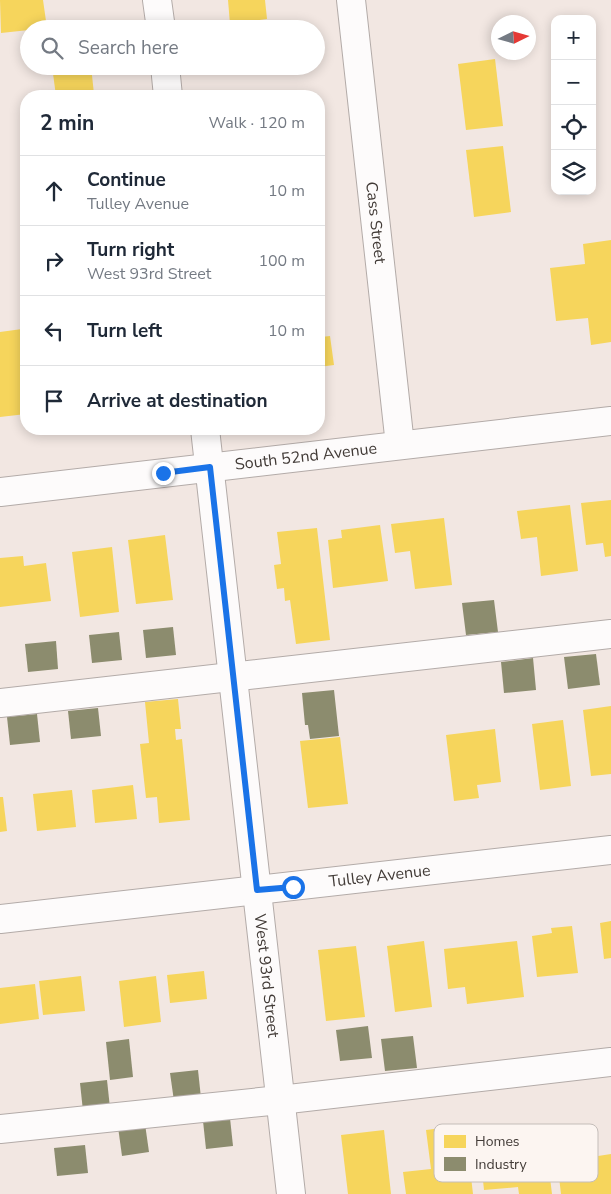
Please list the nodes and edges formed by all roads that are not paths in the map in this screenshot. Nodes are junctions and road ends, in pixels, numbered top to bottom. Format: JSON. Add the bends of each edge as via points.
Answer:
{"nodes":[{"id":1,"x":158,"y":0,"type":"edge"},
{"id":2,"x":351,"y":0,"type":"edge"},
{"id":3,"x":160,"y":20,"type":"edge"},
{"id":4,"x":166,"y":75,"type":"edge"},
{"id":5,"x":167,"y":90,"type":"edge"},
{"id":6,"x":611,"y":421,"type":"edge"},
{"id":7,"x":206,"y":435,"type":"edge"},
{"id":8,"x":400,"y":445,"type":"junction"},
{"id":9,"x":210,"y":467,"type":"junction"},
{"id":10,"x":0,"y":492,"type":"edge"},
{"id":11,"x":611,"y":634,"type":"edge"},
{"id":12,"x":233,"y":677,"type":"junction"},
{"id":13,"x":0,"y":703,"type":"edge"},
{"id":14,"x":611,"y":850,"type":"edge"},
{"id":15,"x":257,"y":890,"type":"junction"},
{"id":16,"x":0,"y":919,"type":"edge"},
{"id":17,"x":611,"y":1062,"type":"edge"},
{"id":18,"x":280,"y":1100,"type":"junction"},
{"id":19,"x":0,"y":1129,"type":"edge"},
{"id":20,"x":291,"y":1194,"type":"edge"}],
"edges":[{"from":1,"to":3,"type":"street"},
{"from":2,"to":8,"type":"street","name":"Cass Street"},
{"from":4,"to":5,"type":"street"},
{"from":6,"to":8,"type":"street","name":"South 52nd Avenue"},
{"from":7,"to":9,"type":"street","name":"West 93rd Street"},
{"from":8,"to":9,"type":"street","name":"South 52nd Avenue"},
{"from":9,"to":10,"type":"street","name":"South 52nd Avenue"},
{"from":9,"to":12,"type":"street","name":"West 93rd Street"},
{"from":11,"to":12,"type":"street"},
{"from":12,"to":13,"type":"street"},
{"from":12,"to":15,"type":"street","name":"West 93rd Street"},
{"from":14,"to":15,"type":"street","name":"Tulley Avenue"},
{"from":15,"to":16,"type":"street","name":"Tulley Avenue"},
{"from":15,"to":18,"type":"street","name":"West 93rd Street"},
{"from":17,"to":18,"type":"street"},
{"from":18,"to":19,"type":"street"},
{"from":18,"to":20,"type":"street","name":"West 93rd Street"}]}
